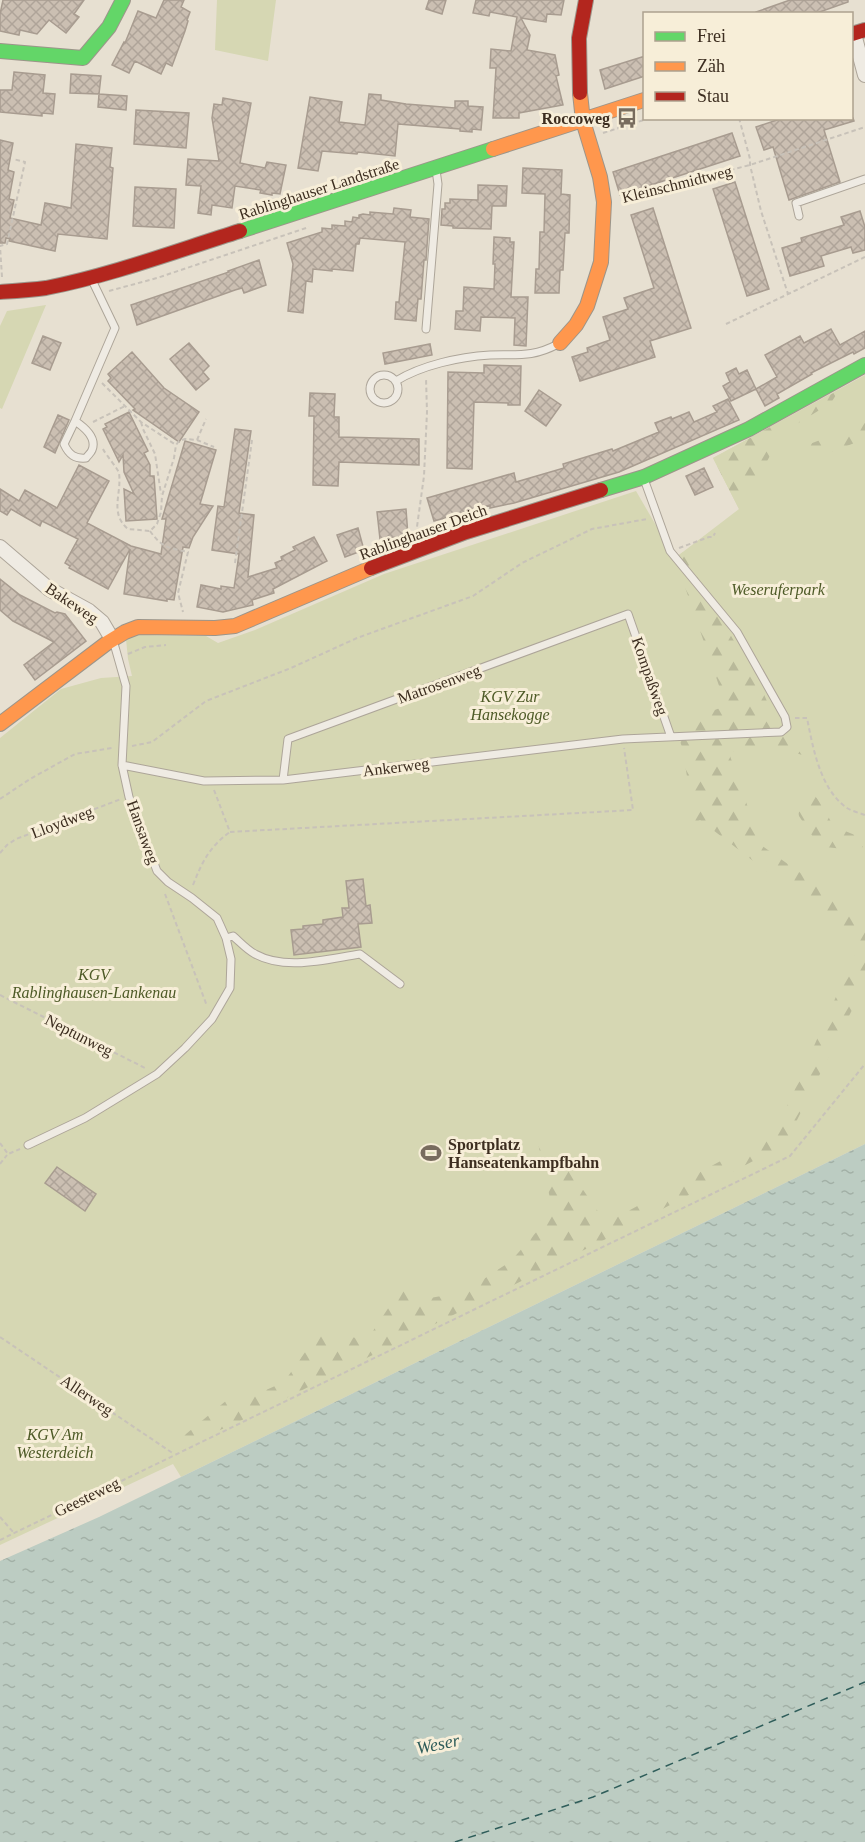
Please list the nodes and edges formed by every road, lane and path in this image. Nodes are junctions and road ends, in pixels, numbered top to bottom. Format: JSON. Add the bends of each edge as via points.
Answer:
{"nodes":[{"id":1,"x":123,"y":0,"type":"edge"},
{"id":2,"x":586,"y":0,"type":"edge"},
{"id":3,"x":857,"y":33,"type":"edge"},
{"id":4,"x":0,"y":51,"type":"edge"},
{"id":5,"x":865,"y":75,"type":"edge"},
{"id":6,"x":643,"y":101,"type":"edge"},
{"id":7,"x":739,"y":120,"type":"edge"},
{"id":8,"x":583,"y":121,"type":"junction"},
{"id":9,"x":865,"y":127,"type":"edge"},
{"id":10,"x":13,"y":159,"type":"dead end"},
{"id":11,"x":750,"y":165,"type":"junction"},
{"id":12,"x":435,"y":168,"type":"junction"},
{"id":13,"x":865,"y":179,"type":"edge"},
{"id":14,"x":604,"y":202,"type":"junction"},
{"id":15,"x":799,"y":216,"type":"dead end"},
{"id":16,"x":865,"y":257,"type":"edge"},
{"id":17,"x":91,"y":277,"type":"junction"},
{"id":18,"x":2,"y":292,"type":"edge"},
{"id":19,"x":788,"y":294,"type":"junction"},
{"id":20,"x":726,"y":324,"type":"dead end"},
{"id":21,"x":426,"y":329,"type":"dead end"},
{"id":22,"x":560,"y":343,"type":"joint"},
{"id":23,"x":865,"y":365,"type":"edge"},
{"id":24,"x":426,"y":368,"type":"junction"},
{"id":25,"x":95,"y":376,"type":"junction"},
{"id":26,"x":396,"y":381,"type":"junction"},
{"id":27,"x":125,"y":406,"type":"junction"},
{"id":28,"x":206,"y":419,"type":"dead end"},
{"id":29,"x":75,"y":421,"type":"junction"},
{"id":30,"x":141,"y":423,"type":"junction"},
{"id":31,"x":84,"y":427,"type":"junction"},
{"id":32,"x":197,"y":440,"type":"junction"},
{"id":33,"x":252,"y":440,"type":"dead end"},
{"id":34,"x":93,"y":443,"type":"junction"},
{"id":35,"x":176,"y":445,"type":"junction"},
{"id":36,"x":214,"y":447,"type":"dead end"},
{"id":37,"x":644,"y":477,"type":"junction"},
{"id":38,"x":162,"y":496,"type":"junction"},
{"id":39,"x":658,"y":517,"type":"junction"},
{"id":40,"x":150,"y":531,"type":"junction"},
{"id":41,"x":715,"y":533,"type":"dead end"},
{"id":42,"x":0,"y":548,"type":"edge"},
{"id":43,"x":670,"y":551,"type":"junction"},
{"id":44,"x":414,"y":552,"type":"junction"},
{"id":45,"x":235,"y":563,"type":"dead end"},
{"id":46,"x":183,"y":612,"type":"dead end"},
{"id":47,"x":628,"y":614,"type":"joint"},
{"id":48,"x":180,"y":628,"type":"junction"},
{"id":49,"x":112,"y":639,"type":"junction"},
{"id":50,"x":119,"y":657,"type":"junction"},
{"id":51,"x":785,"y":717,"type":"junction"},
{"id":52,"x":0,"y":724,"type":"edge"},
{"id":53,"x":671,"y":737,"type":"junction"},
{"id":54,"x":623,"y":740,"type":"junction"},
{"id":55,"x":123,"y":747,"type":"junction"},
{"id":56,"x":122,"y":765,"type":"junction"},
{"id":57,"x":283,"y":780,"type":"junction"},
{"id":58,"x":204,"y":781,"type":"junction"},
{"id":59,"x":129,"y":797,"type":"junction"},
{"id":60,"x":0,"y":799,"type":"edge"},
{"id":61,"x":865,"y":815,"type":"edge"},
{"id":62,"x":230,"y":832,"type":"junction"},
{"id":63,"x":0,"y":853,"type":"edge"},
{"id":64,"x":165,"y":892,"type":"dead end"},
{"id":65,"x":188,"y":895,"type":"junction"},
{"id":66,"x":226,"y":938,"type":"junction"},
{"id":67,"x":400,"y":984,"type":"dead end"},
{"id":68,"x":0,"y":995,"type":"edge"},
{"id":69,"x":212,"y":1019,"type":"junction"},
{"id":70,"x":865,"y":1064,"type":"edge"},
{"id":71,"x":157,"y":1074,"type":"junction"},
{"id":72,"x":0,"y":1143,"type":"edge"},
{"id":73,"x":28,"y":1146,"type":"joint"},
{"id":74,"x":8,"y":1154,"type":"junction"},
{"id":75,"x":0,"y":1164,"type":"edge"},
{"id":76,"x":0,"y":1336,"type":"edge"},
{"id":77,"x":174,"y":1454,"type":"junction"},
{"id":78,"x":0,"y":1517,"type":"edge"},
{"id":79,"x":14,"y":1533,"type":"junction"},
{"id":80,"x":0,"y":1539,"type":"edge"}],
"edges":[{"from":1,"to":4,"type":"street","via":[[109,27],[83,58]]},
{"from":2,"to":8,"type":"street","via":[[579,39]]},
{"from":3,"to":5,"type":"street"},
{"from":6,"to":8,"type":"street","name":"Rablinghauser Landstraße"},
{"from":7,"to":11,"type":"path","name":"Kleinschmidtweg"},
{"from":8,"to":12,"type":"street","name":"Rablinghauser Landstraße"},
{"from":8,"to":14,"type":"street"},
{"from":9,"to":11,"type":"path"},
{"from":10,"to":18,"type":"path","via":[[25,162],[7,244],[0,246]]},
{"from":11,"to":14,"type":"path","name":"Kleinschmidtweg"},
{"from":11,"to":19,"type":"path","name":"Kleinschmidtweg"},
{"from":12,"to":17,"type":"street","name":"Rablinghauser Landstraße"},
{"from":12,"to":21,"type":"lane","via":[[438,184]]},
{"from":13,"to":15,"type":"lane","via":[[796,203]]},
{"from":14,"to":22,"type":"street","via":[[606,264],[576,325]]},
{"from":16,"to":19,"type":"path"},
{"from":17,"to":18,"type":"street","name":"Rablinghauser Landstraße","via":[[44,288]]},
{"from":17,"to":25,"type":"lane","via":[[115,328]]},
{"from":19,"to":20,"type":"path"},
{"from":22,"to":24,"type":"lane","via":[[543,353],[475,357]]},
{"from":23,"to":37,"type":"street","name":"Rablinghauser Deich","via":[[750,429]]},
{"from":24,"to":26,"type":"lane"},
{"from":24,"to":44,"type":"path","via":[[424,476]]},
{"from":25,"to":27,"type":"path"},
{"from":25,"to":29,"type":"lane"},
{"from":26,"to":26,"type":"lane","via":[[388,375],[378,376],[371,384],[373,398],[382,403],[393,400],[398,392]]},
{"from":27,"to":30,"type":"path"},
{"from":27,"to":31,"type":"path"},
{"from":28,"to":32,"type":"path"},
{"from":29,"to":31,"type":"lane"},
{"from":29,"to":34,"type":"lane","via":[[64,444],[68,453],[78,459],[86,458]]},
{"from":30,"to":35,"type":"path"},
{"from":30,"to":38,"type":"path","via":[[155,454]]},
{"from":31,"to":34,"type":"lane"},
{"from":32,"to":35,"type":"path","via":[[185,439]]},
{"from":32,"to":36,"type":"path"},
{"from":33,"to":45,"type":"path"},
{"from":34,"to":40,"type":"path","via":[[103,448],[117,468],[117,510],[123,524],[128,529]]},
{"from":35,"to":38,"type":"path"},
{"from":37,"to":39,"type":"lane"},
{"from":37,"to":44,"type":"street","name":"Rablinghauser Deich"},
{"from":38,"to":40,"type":"path","via":[[157,524]]},
{"from":39,"to":43,"type":"lane"},
{"from":39,"to":55,"type":"path","via":[[592,529],[522,563],[473,597],[357,638],[206,701],[152,742]]},
{"from":40,"to":46,"type":"path","via":[[165,547],[188,552],[178,593]]},
{"from":41,"to":43,"type":"path"},
{"from":42,"to":49,"type":"street","name":"Bakeweg","via":[[49,589],[89,611],[102,622]]},
{"from":43,"to":51,"type":"lane","via":[[737,632]]},
{"from":44,"to":48,"type":"street","name":"Rablinghauser Deich","via":[[319,588],[235,626]]},
{"from":47,"to":53,"type":"lane","name":"Kompaßweg"},
{"from":47,"to":57,"type":"lane","name":"Matrosenweg","via":[[288,739]]},
{"from":48,"to":49,"type":"street","name":"Rablinghauser Deich","via":[[138,627]]},
{"from":48,"to":50,"type":"path","via":[[166,646],[145,647]]},
{"from":49,"to":50,"type":"lane","name":"Hansaweg"},
{"from":49,"to":52,"type":"street","name":"Rablinghauser Deich"},
{"from":50,"to":55,"type":"lane","name":"Hansaweg","via":[[126,686]]},
{"from":51,"to":53,"type":"lane","name":"Ankerweg","via":[[787,727],[782,732]]},
{"from":51,"to":61,"type":"path","via":[[807,718],[814,753],[830,791],[848,808]]},
{"from":53,"to":54,"type":"lane","name":"Ankerweg"},
{"from":54,"to":57,"type":"lane","name":"Ankerweg"},
{"from":54,"to":62,"type":"path","via":[[633,810]]},
{"from":55,"to":56,"type":"lane","name":"Hansaweg"},
{"from":55,"to":60,"type":"path","via":[[75,754]]},
{"from":56,"to":58,"type":"lane","name":"Ankerweg"},
{"from":56,"to":59,"type":"lane","name":"Hansaweg"},
{"from":57,"to":58,"type":"lane","name":"Ankerweg"},
{"from":58,"to":62,"type":"path","via":[[214,790]]},
{"from":59,"to":63,"type":"path","name":"Lloydweg","via":[[16,839]]},
{"from":59,"to":65,"type":"lane","name":"Hansaweg","via":[[157,871]]},
{"from":62,"to":65,"type":"path","via":[[215,842]]},
{"from":64,"to":69,"type":"path"},
{"from":65,"to":66,"type":"lane","name":"Hansaweg","via":[[217,918]]},
{"from":66,"to":67,"type":"lane","via":[[233,936],[255,954],[276,962],[299,963],[360,954]]},
{"from":66,"to":69,"type":"lane","name":"Hansaweg","via":[[231,959],[230,988]]},
{"from":68,"to":71,"type":"path","name":"Neptunweg"},
{"from":69,"to":71,"type":"lane","name":"Hansaweg"},
{"from":70,"to":77,"type":"path","name":"Geesteweg","via":[[790,1156]]},
{"from":71,"to":73,"type":"lane","name":"Hansaweg","via":[[85,1118]]},
{"from":72,"to":74,"type":"path"},
{"from":73,"to":74,"type":"path"},
{"from":74,"to":75,"type":"path"},
{"from":76,"to":77,"type":"path","name":"Allerweg"},
{"from":77,"to":79,"type":"path","name":"Geesteweg"},
{"from":78,"to":79,"type":"path"},
{"from":79,"to":80,"type":"path","name":"Geesteweg"}]}
